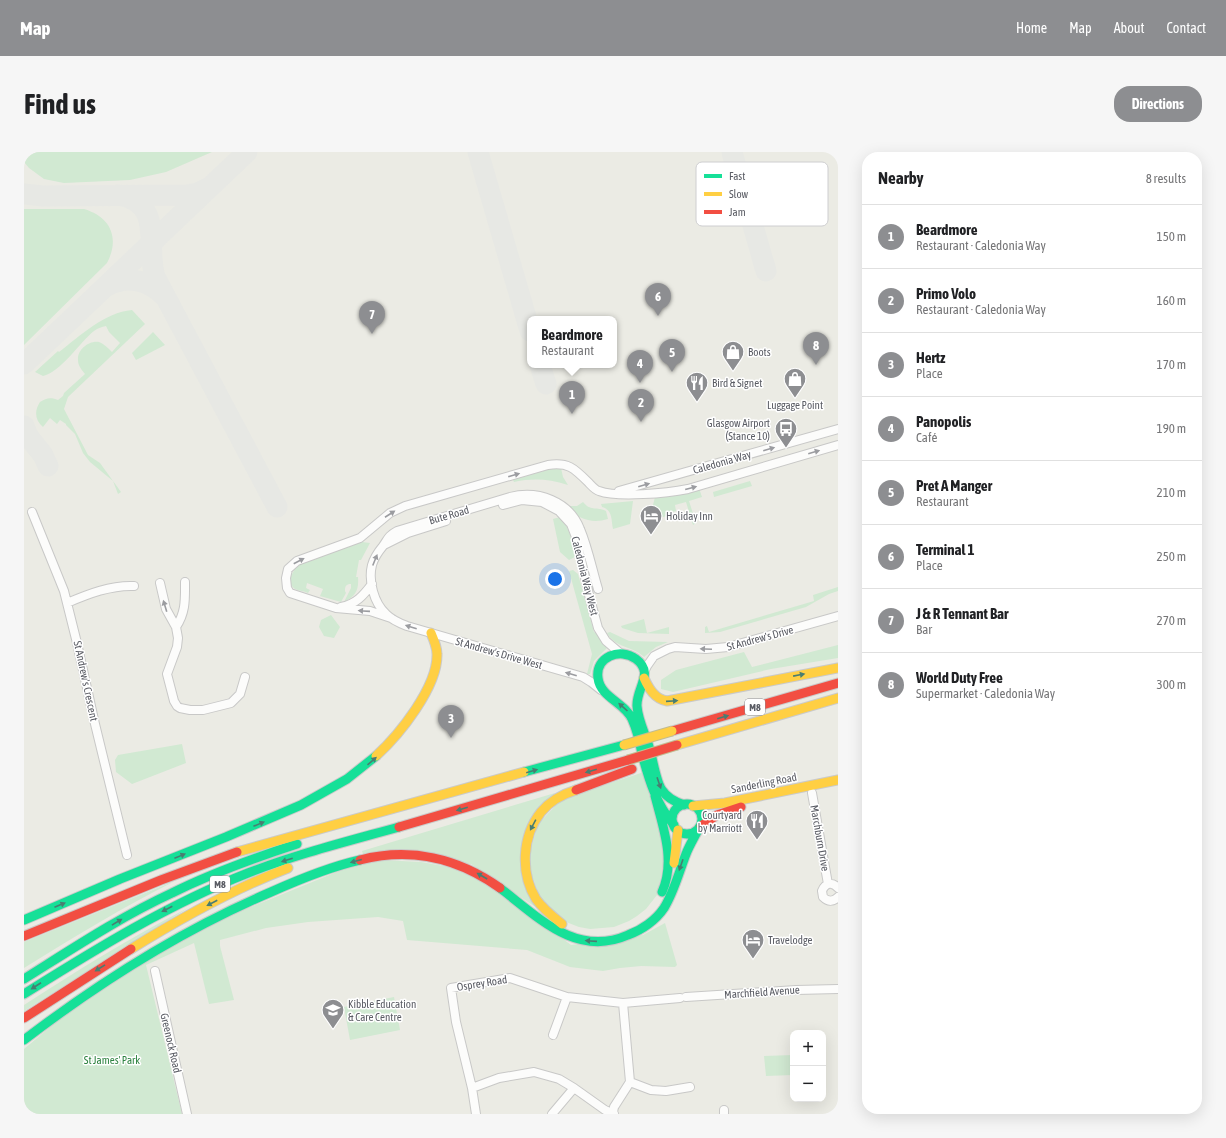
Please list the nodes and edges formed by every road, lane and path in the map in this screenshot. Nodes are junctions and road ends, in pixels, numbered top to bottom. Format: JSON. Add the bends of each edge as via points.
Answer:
{"nodes":[{"id":1,"x":838,"y":429,"type":"edge"},
{"id":2,"x":838,"y":445,"type":"edge"},
{"id":3,"x":606,"y":492,"type":"junction"},
{"id":4,"x":521,"y":498,"type":"junction"},
{"id":5,"x":32,"y":512,"type":"dead end"},
{"id":6,"x":185,"y":582,"type":"dead end"},
{"id":7,"x":160,"y":583,"type":"dead end"},
{"id":8,"x":372,"y":584,"type":"junction"},
{"id":9,"x":134,"y":586,"type":"dead end"},
{"id":10,"x":598,"y":589,"type":"dead end"},
{"id":11,"x":290,"y":594,"type":"joint"},
{"id":12,"x":67,"y":603,"type":"junction"},
{"id":13,"x":336,"y":608,"type":"junction"},
{"id":14,"x":838,"y":616,"type":"edge"},
{"id":15,"x":391,"y":618,"type":"junction"},
{"id":16,"x":176,"y":627,"type":"junction"},
{"id":17,"x":431,"y":633,"type":"junction"},
{"id":18,"x":620,"y":653,"type":"junction"},
{"id":19,"x":838,"y":668,"type":"edge"},
{"id":20,"x":644,"y":675,"type":"junction"},
{"id":21,"x":245,"y":677,"type":"dead end"},
{"id":22,"x":838,"y":683,"type":"edge"},
{"id":23,"x":605,"y":693,"type":"junction"},
{"id":24,"x":838,"y":698,"type":"edge"},
{"id":25,"x":678,"y":748,"type":"junction"},
{"id":26,"x":838,"y":780,"type":"edge"},
{"id":27,"x":494,"y":781,"type":"junction"},
{"id":28,"x":838,"y":788,"type":"edge"},
{"id":29,"x":812,"y":793,"type":"junction"},
{"id":30,"x":655,"y":796,"type":"junction"},
{"id":31,"x":684,"y":805,"type":"junction"},
{"id":32,"x":693,"y":806,"type":"junction"},
{"id":33,"x":405,"y":825,"type":"junction"},
{"id":34,"x":676,"y":828,"type":"junction"},
{"id":35,"x":700,"y":828,"type":"junction"},
{"id":36,"x":127,"y":855,"type":"dead end"},
{"id":37,"x":667,"y":882,"type":"junction"},
{"id":38,"x":828,"y":884,"type":"junction"},
{"id":39,"x":838,"y":888,"type":"edge"},
{"id":40,"x":838,"y":897,"type":"edge"},
{"id":41,"x":657,"y":902,"type":"dead end"},
{"id":42,"x":646,"y":915,"type":"dead end"},
{"id":43,"x":24,"y":920,"type":"edge"},
{"id":44,"x":24,"y":936,"type":"edge"},
{"id":45,"x":155,"y":971,"type":"dead end"},
{"id":46,"x":24,"y":978,"type":"edge"},
{"id":47,"x":838,"y":989,"type":"edge"},
{"id":48,"x":24,"y":994,"type":"edge"},
{"id":49,"x":567,"y":997,"type":"junction"},
{"id":50,"x":683,"y":997,"type":"joint"},
{"id":51,"x":623,"y":1003,"type":"junction"},
{"id":52,"x":24,"y":1018,"type":"edge"},
{"id":53,"x":553,"y":1035,"type":"dead end"},
{"id":54,"x":24,"y":1040,"type":"edge"},
{"id":55,"x":630,"y":1082,"type":"junction"},
{"id":56,"x":690,"y":1087,"type":"dead end"},
{"id":57,"x":472,"y":1088,"type":"junction"},
{"id":58,"x":574,"y":1088,"type":"junction"},
{"id":59,"x":613,"y":1113,"type":"edge"},
{"id":60,"x":187,"y":1114,"type":"edge"},
{"id":61,"x":476,"y":1114,"type":"edge"},
{"id":62,"x":552,"y":1114,"type":"edge"}],
"edges":[{"from":3,"to":1,"type":"street","name":"Caledonia Way","one_way":true,"via":[[621,491]]},
{"from":3,"to":2,"type":"street","name":"Caledonia Way","one_way":true,"via":[[625,494],[688,489]]},
{"from":11,"to":3,"type":"street","name":"Caledonia Way","one_way":true,"via":[[286,578],[288,569],[297,561],[360,538],[390,513],[405,506],[558,464],[571,466],[599,491]]},
{"from":8,"to":4,"type":"street","name":"Bute Road","one_way":true,"via":[[372,566],[384,545],[408,532]]},
{"from":4,"to":10,"type":"street","name":"Caledonia Way West","via":[[534,495],[546,498],[563,506],[570,514],[580,530]]},
{"from":4,"to":18,"type":"street","name":"Caledonia Way West","via":[[548,504],[571,524],[598,628],[606,641]]},
{"from":5,"to":12,"type":"street","name":"St Andrew's Crescent"},
{"from":6,"to":16,"type":"street","via":[[184,611]]},
{"from":16,"to":7,"type":"street","one_way":true,"via":[[166,609]]},
{"from":8,"to":13,"type":"street","via":[[357,601]]},
{"from":8,"to":15,"type":"street","name":"St Andrew's Drive West","via":[[378,604]]},
{"from":9,"to":12,"type":"street","via":[[111,588]]},
{"from":11,"to":13,"type":"street","name":"St Andrew's Drive West"},
{"from":12,"to":36,"type":"street","name":"St Andrew's Crescent"},
{"from":15,"to":13,"type":"street","name":"St Andrew's Drive West","one_way":true,"via":[[370,611]]},
{"from":14,"to":20,"type":"street","name":"St Andrew's Drive","one_way":true,"via":[[728,647],[668,648],[654,656]]},
{"from":17,"to":15,"type":"street","name":"St Andrew's Drive West","one_way":true},
{"from":16,"to":21,"type":"street","via":[[177,646],[167,674],[176,706],[203,710],[231,703],[240,694]]},
{"from":23,"to":17,"type":"street","name":"St Andrew's Drive West","one_way":true,"via":[[583,677]]},
{"from":43,"to":17,"type":"main road","one_way":true,"via":[[273,818],[318,797],[357,773],[400,733],[425,692],[437,657]]},
{"from":18,"to":20,"type":"main road","via":[[637,660],[643,668]]},
{"from":18,"to":23,"type":"main road","via":[[610,656],[599,668],[599,682]]},
{"from":20,"to":19,"type":"main road","one_way":true,"via":[[655,696],[668,702]]},
{"from":20,"to":31,"type":"main road","one_way":true,"via":[[638,695],[638,706],[660,787],[672,801]]},
{"from":27,"to":22,"type":"main road","number":"M8","one_way":true,"bridge":true},
{"from":30,"to":23,"type":"main road","one_way":true,"via":[[632,719],[626,710]]},
{"from":24,"to":25,"type":"main road"},
{"from":25,"to":33,"type":"main road","number":"M8","one_way":true,"bridge":true,"via":[[628,760]]},
{"from":25,"to":42,"type":"main road","one_way":true,"via":[[555,799],[534,822],[524,852],[528,883],[538,902],[549,915],[568,927],[590,933],[613,931],[630,926]]},
{"from":26,"to":32,"type":"main road","name":"Sanderling Road","via":[[725,803]]},
{"from":27,"to":44,"type":"main road","number":"M8","via":[[245,849],[160,880]]},
{"from":46,"to":27,"type":"main road","number":"M8","one_way":true,"via":[[130,914],[208,876],[284,848]]},
{"from":28,"to":29,"type":"main road","name":"Sanderling Road"},
{"from":29,"to":35,"type":"main road","name":"Sanderling Road","via":[[732,809],[717,815]]},
{"from":29,"to":38,"type":"street","name":"Marchburn Drive"},
{"from":30,"to":34,"type":"main road","via":[[661,810]]},
{"from":30,"to":37,"type":"main road","via":[[668,849]]},
{"from":31,"to":32,"type":"main road"},
{"from":31,"to":34,"type":"main road","via":[[673,815]]},
{"from":32,"to":35,"type":"main road","via":[[702,816]]},
{"from":33,"to":48,"type":"main road","number":"M8","one_way":true,"via":[[282,861],[214,887],[136,925]]},
{"from":33,"to":52,"type":"main road","number":"M8","one_way":true,"via":[[286,869],[221,898],[134,947]]},
{"from":34,"to":35,"type":"main road","via":[[690,834]]},
{"from":34,"to":37,"type":"main road","via":[[676,853]]},
{"from":35,"to":54,"type":"main road","one_way":true,"via":[[684,857],[673,891],[659,913],[629,936],[590,942],[577,940],[545,924],[486,878],[452,862],[418,855],[378,856],[311,875],[195,928],[113,975]]},
{"from":37,"to":41,"type":"main road"},
{"from":38,"to":39,"type":"street","name":"Marchburn Drive","via":[[834,884]]},
{"from":38,"to":40,"type":"street","name":"Marchburn Drive","via":[[823,888],[823,897],[831,901]]},
{"from":45,"to":60,"type":"street","name":"Greenock Road"},
{"from":47,"to":50,"type":"street","name":"Marchfield Avenue"},
{"from":49,"to":51,"type":"street","name":"Osprey Road"},
{"from":49,"to":53,"type":"street"},
{"from":49,"to":57,"type":"street","name":"Osprey Road","via":[[510,978],[451,988],[456,1022]]},
{"from":50,"to":51,"type":"street","name":"Osprey Road"},
{"from":51,"to":55,"type":"street"},
{"from":55,"to":56,"type":"street","via":[[651,1090],[666,1091]]},
{"from":55,"to":59,"type":"street","via":[[614,1107]]},
{"from":57,"to":58,"type":"street","via":[[499,1078],[534,1072],[559,1079]]},
{"from":57,"to":61,"type":"street","name":"Osprey Road"},
{"from":58,"to":59,"type":"street"},
{"from":58,"to":62,"type":"street"}]}
